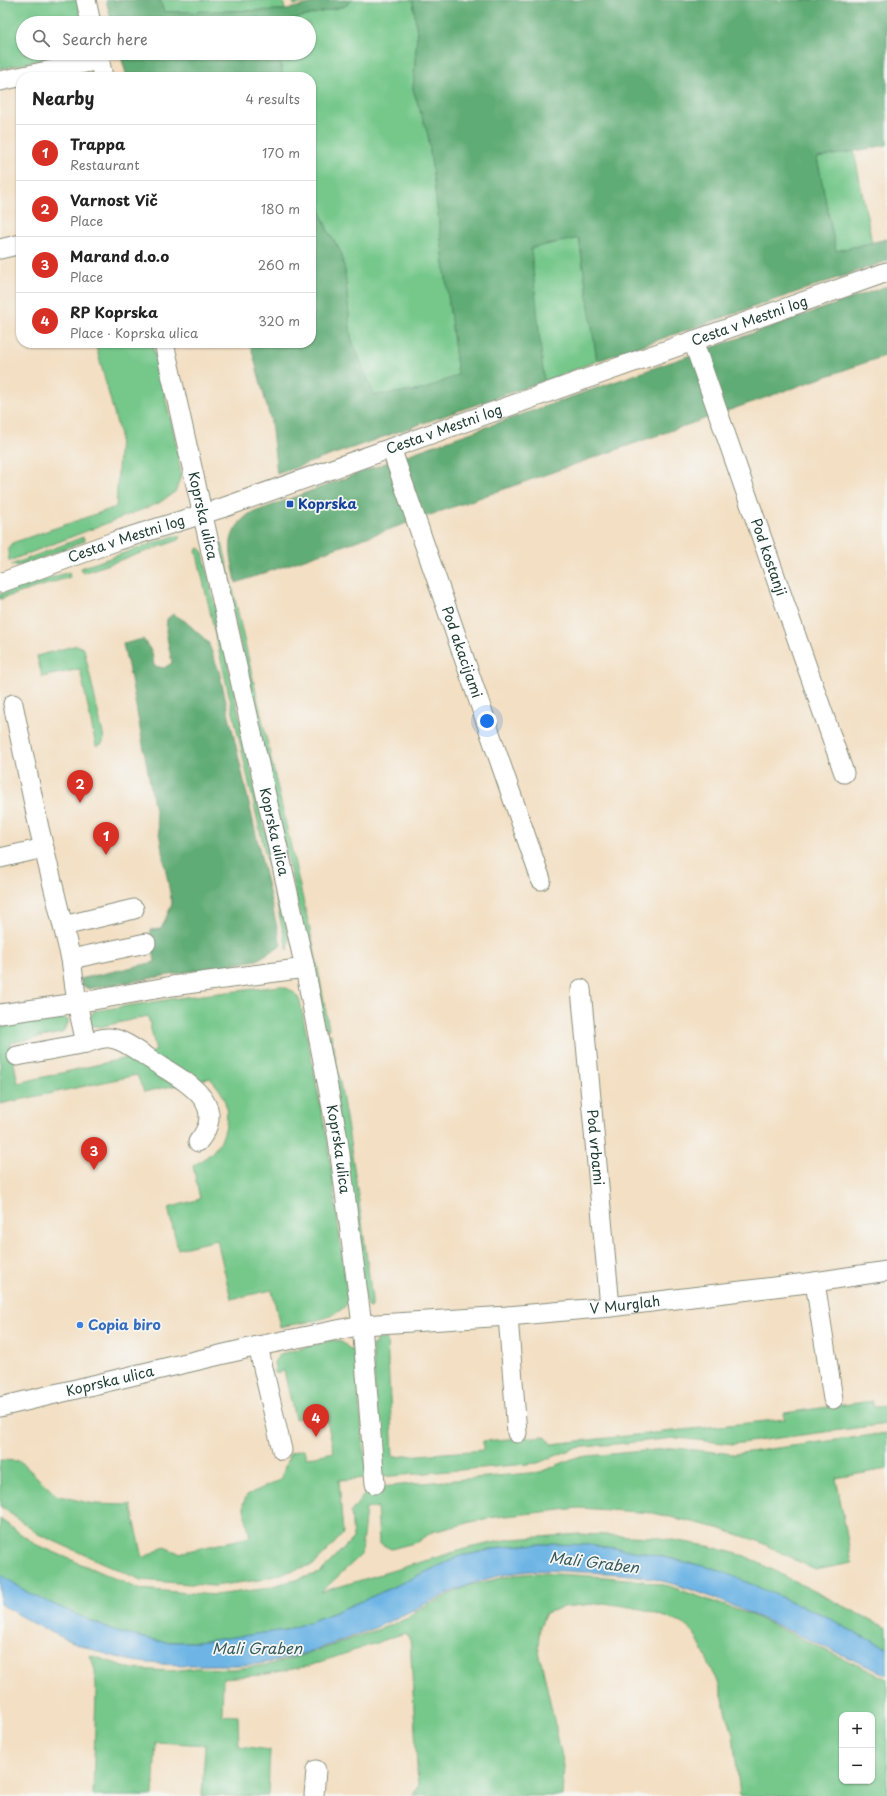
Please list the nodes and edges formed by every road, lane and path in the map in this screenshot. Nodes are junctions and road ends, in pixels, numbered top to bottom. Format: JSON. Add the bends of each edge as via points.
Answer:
{"nodes":[{"id":1,"x":86,"y":0,"type":"edge"},
{"id":2,"x":89,"y":16,"type":"edge"},
{"id":3,"x":100,"y":63,"type":"edge"},
{"id":4,"x":50,"y":72,"type":"edge"},
{"id":5,"x":16,"y":78,"type":"edge"},
{"id":6,"x":0,"y":81,"type":"edge"},
{"id":7,"x":16,"y":245,"type":"edge"},
{"id":8,"x":0,"y":249,"type":"edge"},
{"id":9,"x":887,"y":272,"type":"edge"},
{"id":10,"x":693,"y":341,"type":"junction"},
{"id":11,"x":165,"y":348,"type":"edge"},
{"id":12,"x":391,"y":448,"type":"junction"},
{"id":13,"x":202,"y":513,"type":"junction"},
{"id":14,"x":0,"y":584,"type":"edge"},
{"id":15,"x":13,"y":704,"type":"dead end"},
{"id":16,"x":844,"y":773,"type":"dead end"},
{"id":17,"x":44,"y":848,"type":"junction"},
{"id":18,"x":0,"y":858,"type":"edge"},
{"id":19,"x":541,"y":880,"type":"dead end"},
{"id":20,"x":134,"y":909,"type":"dead end"},
{"id":21,"x":63,"y":926,"type":"junction"},
{"id":22,"x":146,"y":943,"type":"dead end"},
{"id":23,"x":71,"y":959,"type":"junction"},
{"id":24,"x":305,"y":968,"type":"junction"},
{"id":25,"x":581,"y":988,"type":"dead end"},
{"id":26,"x":77,"y":1003,"type":"junction"},
{"id":27,"x":0,"y":1014,"type":"edge"},
{"id":28,"x":86,"y":1043,"type":"junction"},
{"id":29,"x":17,"y":1056,"type":"dead end"},
{"id":30,"x":198,"y":1142,"type":"dead end"},
{"id":31,"x":887,"y":1271,"type":"edge"},
{"id":32,"x":815,"y":1282,"type":"junction"},
{"id":33,"x":610,"y":1307,"type":"junction"},
{"id":34,"x":508,"y":1316,"type":"junction"},
{"id":35,"x":362,"y":1325,"type":"junction"},
{"id":36,"x":258,"y":1346,"type":"junction"},
{"id":37,"x":833,"y":1399,"type":"dead end"},
{"id":38,"x":0,"y":1407,"type":"edge"},
{"id":39,"x":517,"y":1433,"type":"dead end"},
{"id":40,"x":282,"y":1450,"type":"dead end"},
{"id":41,"x":375,"y":1484,"type":"dead end"},
{"id":42,"x":316,"y":1770,"type":"dead end"},
{"id":43,"x":314,"y":1796,"type":"edge"}],
"edges":[{"from":1,"to":2,"type":"street"},
{"from":3,"to":4,"type":"street"},
{"from":5,"to":6,"type":"street"},
{"from":7,"to":8,"type":"street"},
{"from":9,"to":10,"type":"street","name":"Cesta v Mestni log"},
{"from":10,"to":12,"type":"street","name":"Cesta v Mestni log"},
{"from":10,"to":16,"type":"street","name":"Pod kostanji"},
{"from":11,"to":13,"type":"street","name":"Koprska ulica"},
{"from":12,"to":13,"type":"street","name":"Cesta v Mestni log"},
{"from":12,"to":19,"type":"street","name":"Pod akacijami"},
{"from":13,"to":14,"type":"street","name":"Cesta v Mestni log","via":[[116,541]]},
{"from":13,"to":24,"type":"street","name":"Koprska ulica"},
{"from":15,"to":17,"type":"street"},
{"from":17,"to":18,"type":"street"},
{"from":17,"to":21,"type":"street"},
{"from":20,"to":21,"type":"street"},
{"from":21,"to":23,"type":"street"},
{"from":22,"to":23,"type":"street"},
{"from":23,"to":26,"type":"street"},
{"from":24,"to":26,"type":"street","via":[[172,986]]},
{"from":24,"to":35,"type":"street","name":"Koprska ulica","via":[[338,1139]]},
{"from":25,"to":33,"type":"street","name":"Pod vrbami"},
{"from":26,"to":27,"type":"street"},
{"from":26,"to":28,"type":"street"},
{"from":28,"to":29,"type":"street"},
{"from":28,"to":30,"type":"street","via":[[110,1038],[129,1045],[194,1088],[205,1100],[209,1116],[204,1134]]},
{"from":31,"to":32,"type":"street","name":"V Murglah"},
{"from":32,"to":33,"type":"street","name":"V Murglah"},
{"from":32,"to":37,"type":"street"},
{"from":33,"to":34,"type":"street","name":"V Murglah"},
{"from":34,"to":35,"type":"street","name":"V Murglah"},
{"from":34,"to":39,"type":"street"},
{"from":35,"to":36,"type":"street","name":"Koprska ulica"},
{"from":35,"to":41,"type":"street","name":"Koprska ulica"},
{"from":36,"to":38,"type":"street","name":"Koprska ulica"},
{"from":36,"to":40,"type":"street"},
{"from":42,"to":43,"type":"street"}]}
